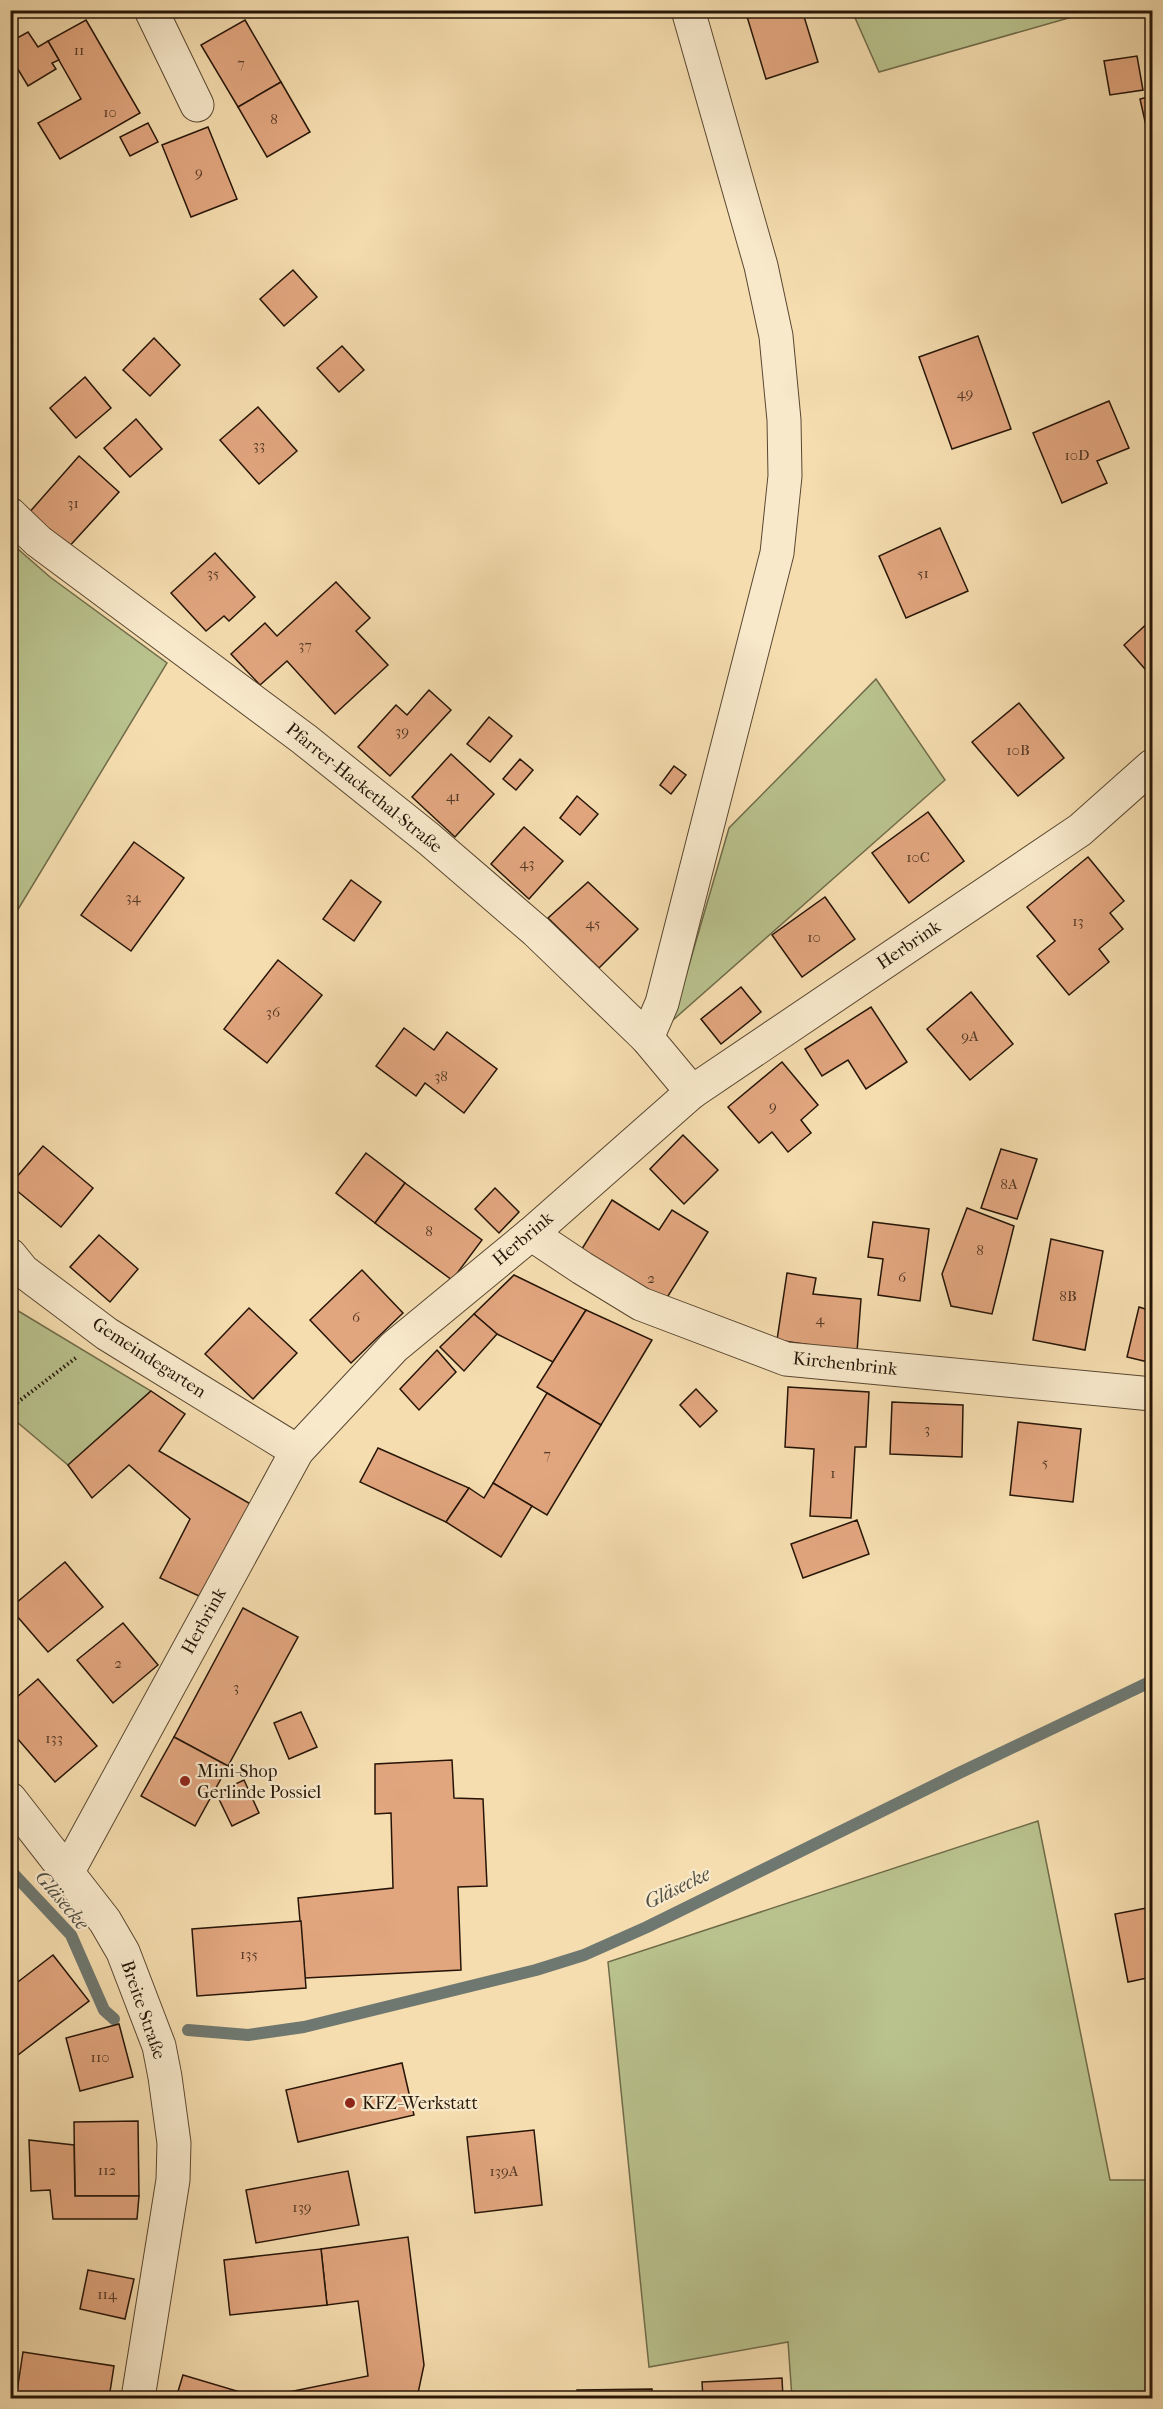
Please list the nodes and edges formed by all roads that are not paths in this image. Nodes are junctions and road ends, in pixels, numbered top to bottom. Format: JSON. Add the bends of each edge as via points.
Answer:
{"nodes":[{"id":1,"x":151,"y":10,"type":"edge"},
{"id":2,"x":688,"y":10,"type":"edge"},
{"id":3,"x":197,"y":105,"type":"dead end"},
{"id":4,"x":10,"y":514,"type":"edge"},
{"id":5,"x":1152,"y":766,"type":"edge"},
{"id":6,"x":648,"y":1038,"type":"junction"},
{"id":7,"x":692,"y":1092,"type":"junction"},
{"id":8,"x":531,"y":1233,"type":"junction"},
{"id":9,"x":10,"y":1255,"type":"edge"},
{"id":10,"x":1152,"y":1394,"type":"edge"},
{"id":11,"x":297,"y":1451,"type":"junction"},
{"id":12,"x":10,"y":1799,"type":"edge"},
{"id":13,"x":68,"y":1871,"type":"junction"},
{"id":14,"x":138,"y":2398,"type":"edge"}],
"edges":[{"from":1,"to":3,"type":"street"},
{"from":2,"to":6,"type":"street","via":[[776,336],[785,476],[777,553],[662,1004]]},
{"from":4,"to":6,"type":"street","name":"Pfarrer-Hackethal-Straße","via":[[38,541],[304,739],[429,838],[536,931]]},
{"from":5,"to":7,"type":"street","name":"Herbrink","via":[[1080,830]]},
{"from":6,"to":7,"type":"street","name":"Pfarrer-Hackethal-Straße"},
{"from":7,"to":8,"type":"street","name":"Herbrink"},
{"from":8,"to":10,"type":"street","name":"Kirchenbrink","via":[[641,1304],[786,1359]]},
{"from":8,"to":11,"type":"street","name":"Herbrink","via":[[394,1347]]},
{"from":9,"to":11,"type":"street","name":"Gemeindegarten","via":[[23,1271],[107,1334]]},
{"from":11,"to":13,"type":"street","name":"Herbrink"},
{"from":12,"to":13,"type":"street","name":"Breite Straße"},
{"from":13,"to":14,"type":"street","name":"Breite Straße","via":[[123,1952],[159,2046],[171,2112],[173,2180]]}]}
